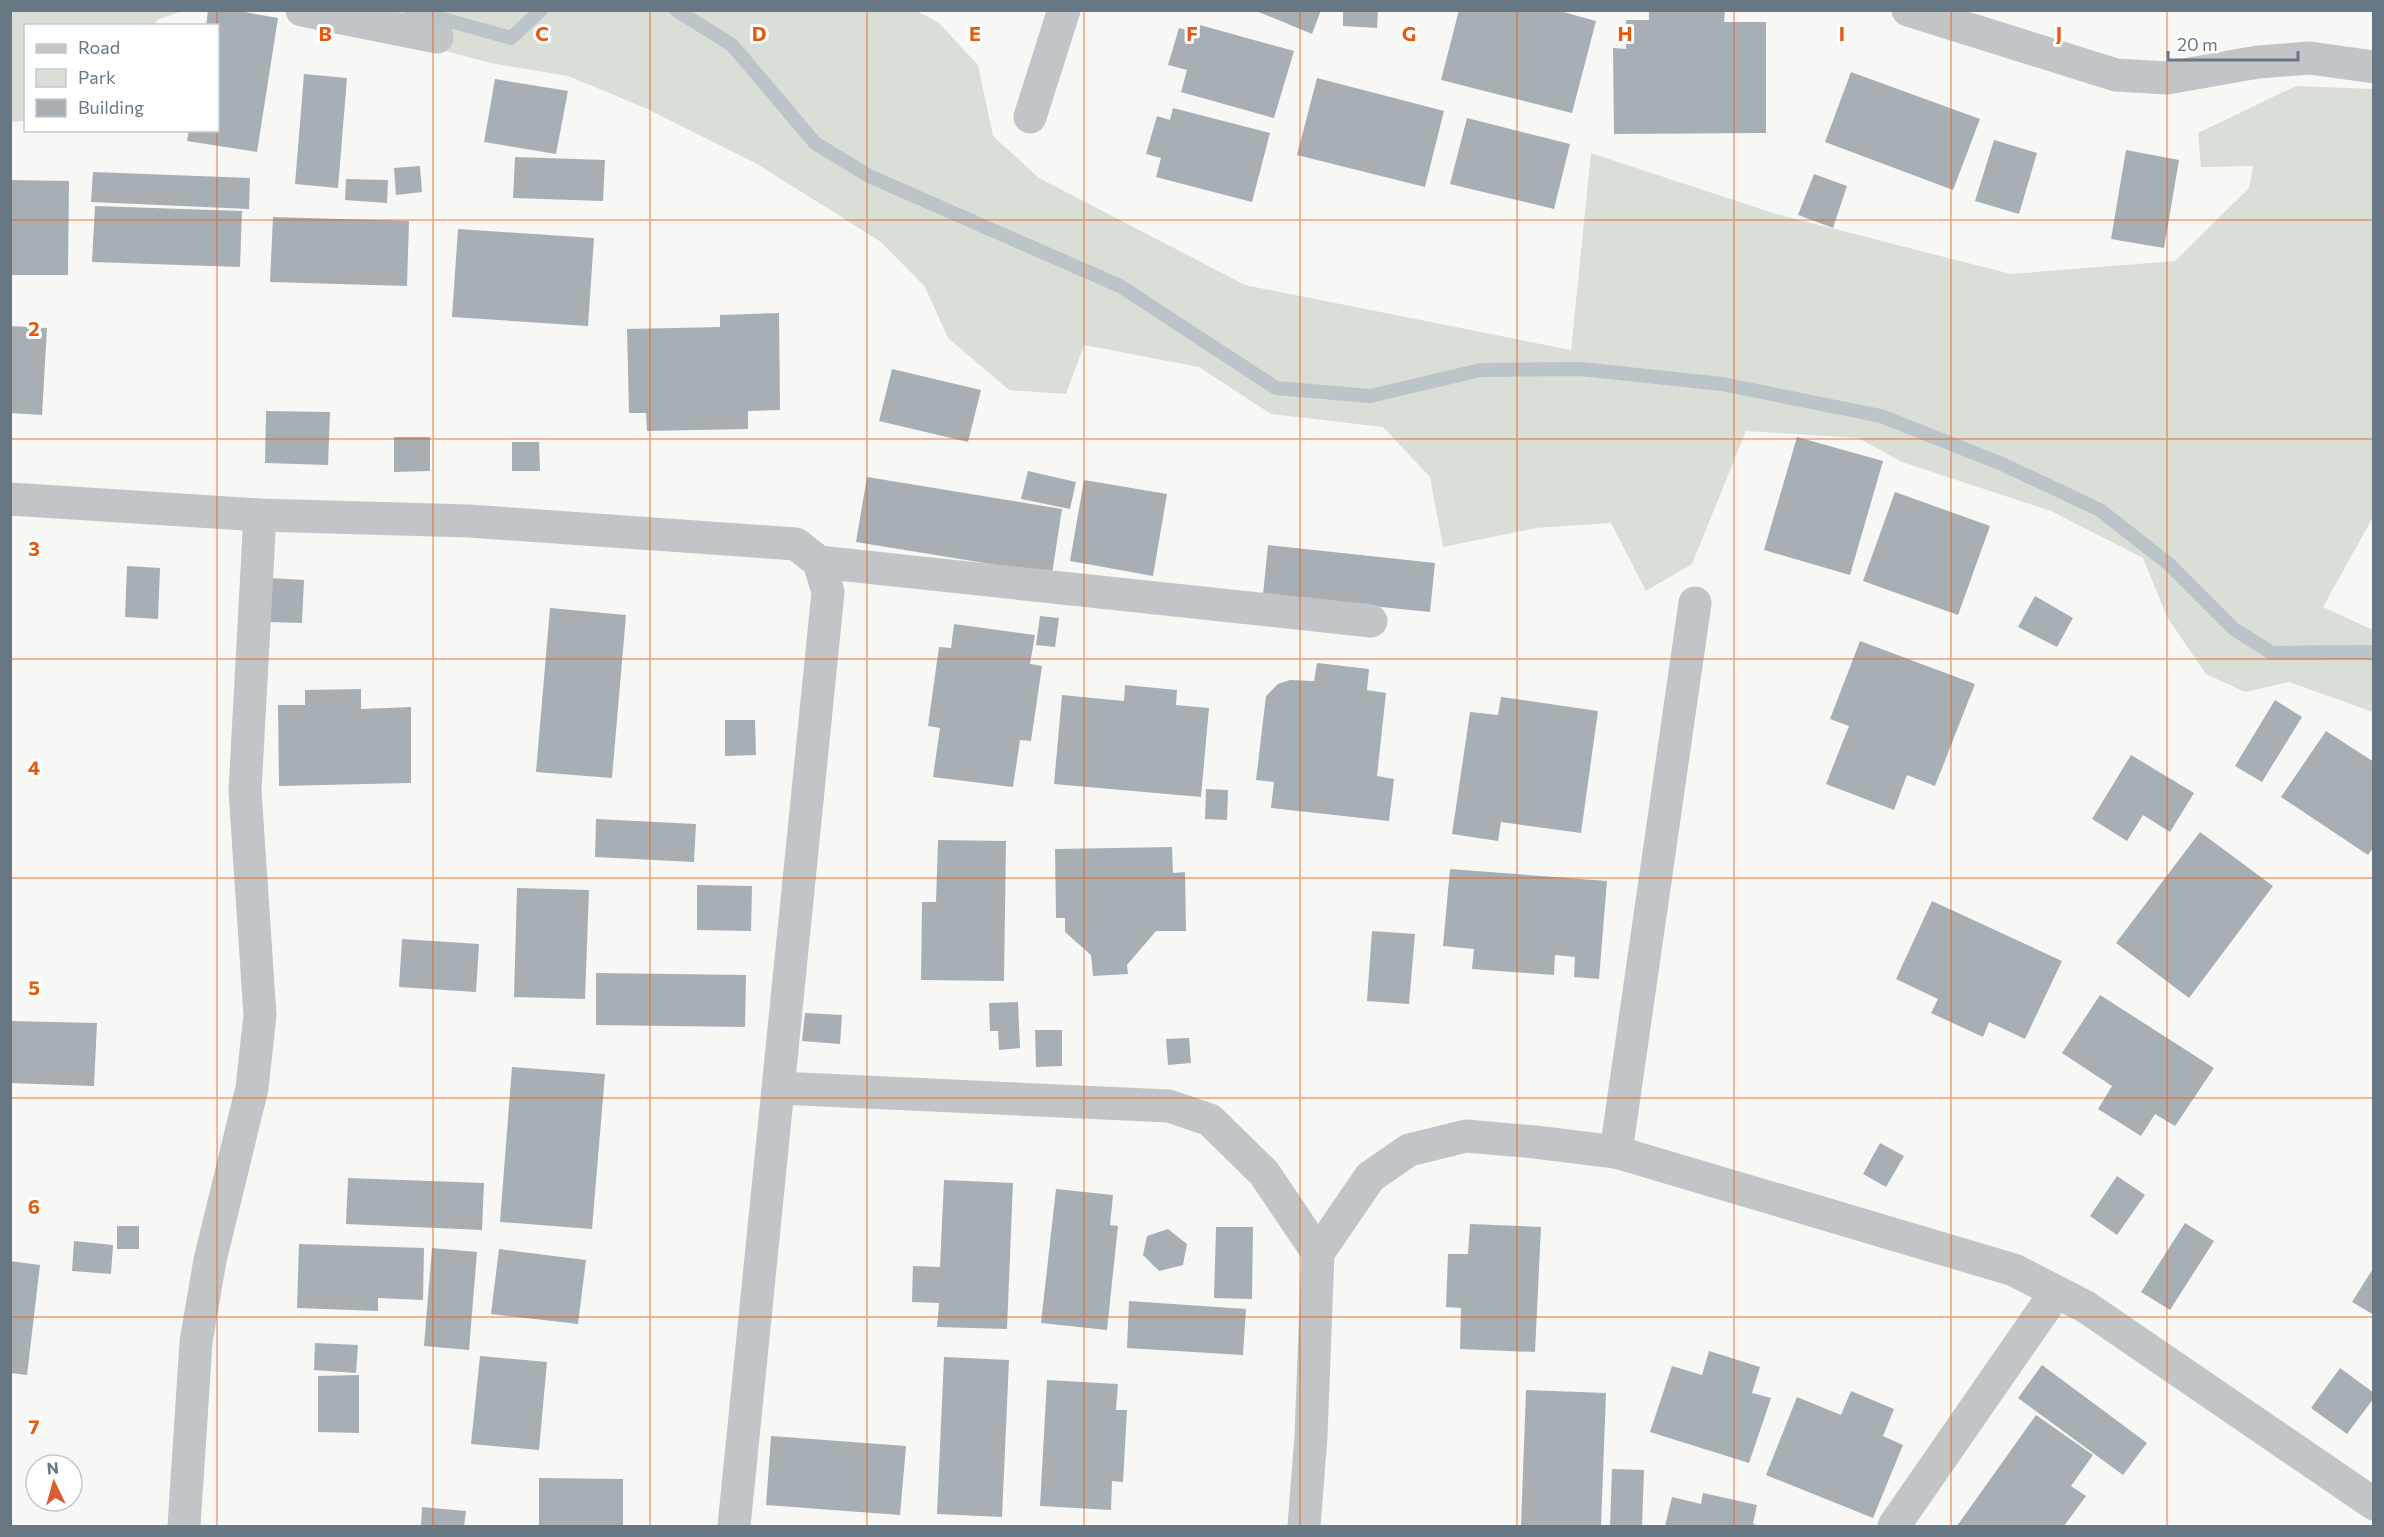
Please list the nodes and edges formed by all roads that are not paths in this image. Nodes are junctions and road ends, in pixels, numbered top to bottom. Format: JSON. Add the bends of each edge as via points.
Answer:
{"nodes":[{"id":1,"x":302,"y":10,"type":"edge"},
{"id":2,"x":1064,"y":10,"type":"edge"},
{"id":3,"x":1908,"y":10,"type":"edge"},
{"id":4,"x":437,"y":37,"type":"dead end"},
{"id":5,"x":2373,"y":67,"type":"edge"},
{"id":6,"x":1030,"y":117,"type":"dead end"},
{"id":7,"x":10,"y":500,"type":"edge"},
{"id":8,"x":260,"y":514,"type":"junction"},
{"id":9,"x":819,"y":562,"type":"junction"},
{"id":10,"x":1695,"y":603,"type":"dead end"},
{"id":11,"x":1371,"y":621,"type":"dead end"},
{"id":12,"x":779,"y":1088,"type":"junction"},
{"id":13,"x":1616,"y":1152,"type":"junction"},
{"id":14,"x":1318,"y":1253,"type":"junction"},
{"id":15,"x":2056,"y":1292,"type":"junction"},
{"id":16,"x":2373,"y":1504,"type":"edge"},
{"id":17,"x":184,"y":1527,"type":"edge"},
{"id":18,"x":734,"y":1527,"type":"edge"},
{"id":19,"x":1304,"y":1527,"type":"edge"},
{"id":20,"x":1894,"y":1527,"type":"edge"}],
"edges":[{"from":1,"to":4,"type":"street"},
{"from":2,"to":6,"type":"street"},
{"from":3,"to":5,"type":"street","via":[[2116,75],[2167,78],[2310,57]]},
{"from":7,"to":8,"type":"street"},
{"from":8,"to":9,"type":"street","via":[[469,521],[796,544]]},
{"from":8,"to":17,"type":"street","via":[[245,791],[260,1015],[252,1088],[210,1260],[196,1342]]},
{"from":9,"to":11,"type":"street"},
{"from":9,"to":12,"type":"street","via":[[828,592]]},
{"from":10,"to":13,"type":"street"},
{"from":12,"to":14,"type":"street","via":[[1169,1106],[1210,1120],[1264,1173]]},
{"from":12,"to":18,"type":"street"},
{"from":13,"to":14,"type":"street","via":[[1466,1136],[1409,1150],[1370,1177]]},
{"from":13,"to":15,"type":"street","via":[[2014,1270]]},
{"from":14,"to":19,"type":"street"},
{"from":15,"to":16,"type":"street","via":[[2086,1307]]},
{"from":15,"to":20,"type":"street"}]}
